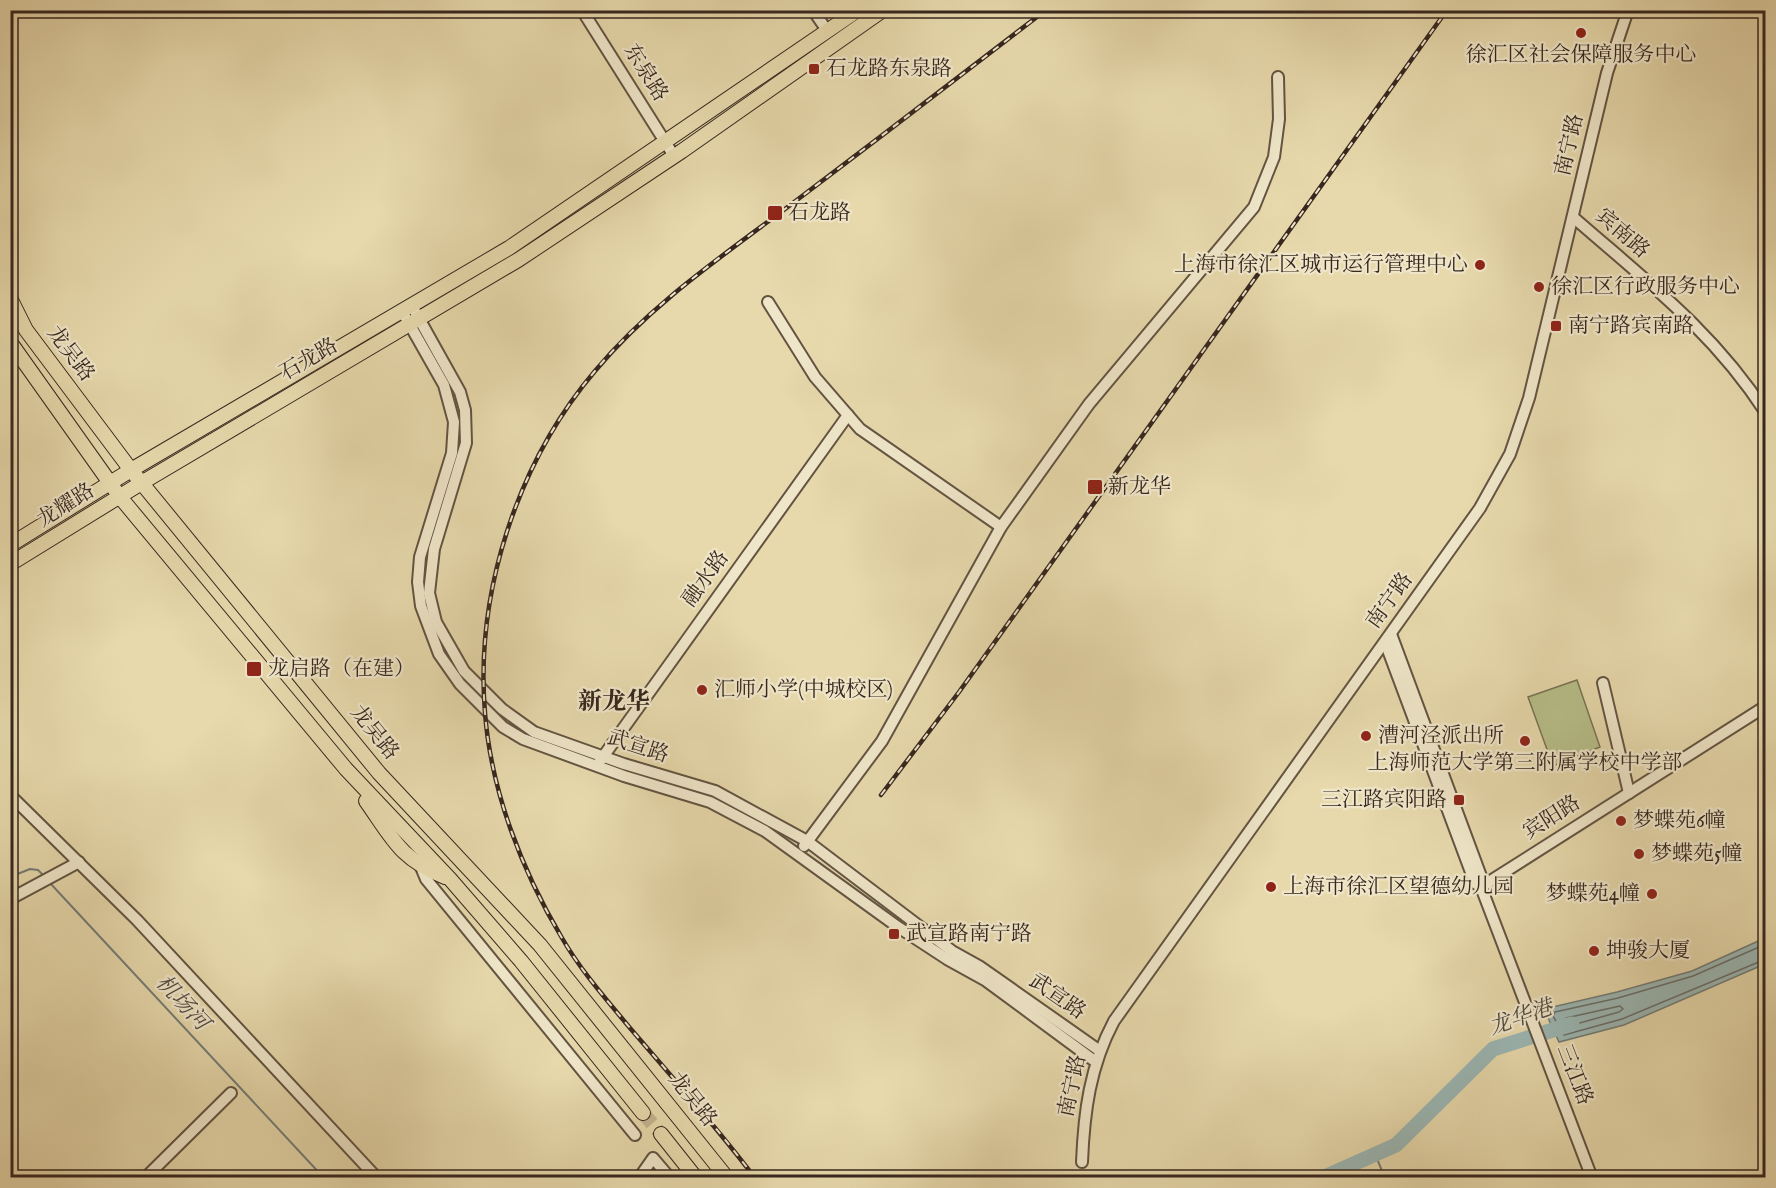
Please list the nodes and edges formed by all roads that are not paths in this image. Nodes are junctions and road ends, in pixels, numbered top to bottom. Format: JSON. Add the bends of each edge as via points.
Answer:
{"nodes":[{"id":1,"x":582,"y":10,"type":"edge"},
{"id":2,"x":813,"y":10,"type":"edge"},
{"id":3,"x":858,"y":10,"type":"edge"},
{"id":4,"x":883,"y":10,"type":"edge"},
{"id":5,"x":1628,"y":10,"type":"edge"},
{"id":6,"x":828,"y":32,"type":"junction"},
{"id":7,"x":1278,"y":76,"type":"dead end"},
{"id":8,"x":665,"y":142,"type":"junction"},
{"id":9,"x":674,"y":156,"type":"junction"},
{"id":10,"x":1573,"y":217,"type":"junction"},
{"id":11,"x":10,"y":298,"type":"edge"},
{"id":12,"x":768,"y":302,"type":"dead end"},
{"id":13,"x":407,"y":309,"type":"junction"},
{"id":14,"x":416,"y":322,"type":"junction"},
{"id":15,"x":10,"y":342,"type":"edge"},
{"id":16,"x":1766,"y":413,"type":"edge"},
{"id":17,"x":848,"y":415,"type":"junction"},
{"id":18,"x":131,"y":470,"type":"junction"},
{"id":19,"x":143,"y":482,"type":"junction"},
{"id":20,"x":109,"y":484,"type":"junction"},
{"id":21,"x":120,"y":497,"type":"junction"},
{"id":22,"x":1001,"y":527,"type":"junction"},
{"id":23,"x":10,"y":545,"type":"edge"},
{"id":24,"x":10,"y":564,"type":"edge"},
{"id":25,"x":1388,"y":638,"type":"junction"},
{"id":26,"x":1603,"y":682,"type":"dead end"},
{"id":27,"x":1766,"y":706,"type":"edge"},
{"id":28,"x":600,"y":762,"type":"junction"},
{"id":29,"x":346,"y":769,"type":"junction"},
{"id":30,"x":1629,"y":793,"type":"junction"},
{"id":31,"x":10,"y":795,"type":"edge"},
{"id":32,"x":807,"y":841,"type":"junction"},
{"id":33,"x":800,"y":854,"type":"junction"},
{"id":34,"x":79,"y":862,"type":"junction"},
{"id":35,"x":421,"y":867,"type":"junction"},
{"id":36,"x":450,"y":879,"type":"junction"},
{"id":37,"x":1480,"y":887,"type":"junction"},
{"id":38,"x":10,"y":899,"type":"edge"},
{"id":39,"x":1100,"y":1051,"type":"junction"},
{"id":40,"x":1096,"y":1062,"type":"junction"},
{"id":41,"x":231,"y":1093,"type":"dead end"},
{"id":42,"x":643,"y":1113,"type":"tunnel mouth"},
{"id":43,"x":661,"y":1134,"type":"tunnel mouth"},
{"id":44,"x":635,"y":1135,"type":"dead end"},
{"id":45,"x":1082,"y":1162,"type":"dead end"},
{"id":46,"x":145,"y":1178,"type":"edge"},
{"id":47,"x":377,"y":1178,"type":"edge"},
{"id":48,"x":639,"y":1178,"type":"edge"},
{"id":49,"x":670,"y":1178,"type":"edge"},
{"id":50,"x":696,"y":1178,"type":"edge"},
{"id":51,"x":727,"y":1178,"type":"edge"},
{"id":52,"x":1592,"y":1178,"type":"edge"}],
"edges":[{"from":1,"to":8,"type":"street","name":"东泉路"},
{"from":2,"to":6,"type":"street"},
{"from":3,"to":6,"type":"main road","name":"石龙路"},
{"from":4,"to":9,"type":"main road","name":"石龙路"},
{"from":5,"to":10,"type":"street","name":"南宁路","via":[[1607,73]]},
{"from":6,"to":8,"type":"main road","name":"石龙路"},
{"from":7,"to":22,"type":"street","via":[[1280,119],[1274,157],[1254,207],[1089,404]]},
{"from":8,"to":9,"type":"street","name":"东泉路"},
{"from":8,"to":13,"type":"main road","name":"石龙路","via":[[553,219]]},
{"from":9,"to":14,"type":"main road","name":"石龙路","via":[[518,260]]},
{"from":10,"to":16,"type":"street","name":"宾南路","via":[[1711,340]]},
{"from":10,"to":25,"type":"street","name":"南宁路","via":[[1529,398],[1510,454],[1480,508]]},
{"from":11,"to":18,"type":"main road","name":"龙吴路","via":[[26,330]]},
{"from":12,"to":17,"type":"street","via":[[815,377]]},
{"from":13,"to":14,"type":"street"},
{"from":13,"to":18,"type":"main road","name":"石龙路"},
{"from":14,"to":19,"type":"main road","name":"石龙路"},
{"from":14,"to":28,"type":"street","via":[[444,385],[454,422],[452,453],[420,557],[418,582],[421,606],[440,654],[460,684],[503,727],[523,740]]},
{"from":15,"to":20,"type":"main road","name":"龙吴路"},
{"from":17,"to":22,"type":"street","via":[[860,429]]},
{"from":17,"to":28,"type":"street","name":"融水路"},
{"from":18,"to":19,"type":"main road","name":"龙吴路"},
{"from":18,"to":20,"type":"main road","name":"龙耀路"},
{"from":19,"to":21,"type":"main road","name":"龙耀路"},
{"from":19,"to":51,"type":"main road","name":"龙吴路","via":[[379,773],[540,945]]},
{"from":20,"to":21,"type":"main road","name":"龙吴路"},
{"from":20,"to":23,"type":"main road","name":"龙耀路"},
{"from":21,"to":24,"type":"main road","name":"龙耀路"},
{"from":21,"to":29,"type":"main road","name":"龙吴路"},
{"from":22,"to":32,"type":"street","via":[[882,741]]},
{"from":25,"to":37,"type":"street","name":"三江路","via":[[1482,879]]},
{"from":25,"to":39,"type":"street","name":"南宁路","via":[[1114,1021]]},
{"from":26,"to":30,"type":"street"},
{"from":27,"to":30,"type":"street","name":"宾阳路"},
{"from":28,"to":32,"type":"street","name":"武宣路","via":[[715,791]]},
{"from":28,"to":33,"type":"street","via":[[730,811]]},
{"from":29,"to":35,"type":"main road","via":[[406,856]]},
{"from":29,"to":36,"type":"main road","name":"龙吴路"},
{"from":30,"to":37,"type":"street","name":"宾阳路"},
{"from":31,"to":34,"type":"street"},
{"from":32,"to":33,"type":"street"},
{"from":32,"to":39,"type":"street","name":"武宣路","via":[[952,951]]},
{"from":33,"to":40,"type":"street","via":[[848,893],[985,980]]},
{"from":34,"to":38,"type":"street"},
{"from":34,"to":47,"type":"street"},
{"from":35,"to":36,"type":"main road"},
{"from":35,"to":44,"type":"street","via":[[426,879]]},
{"from":36,"to":42,"type":"main road","name":"龙吴路"},
{"from":37,"to":52,"type":"street","name":"三江路"},
{"from":39,"to":40,"type":"street","name":"南宁路"},
{"from":40,"to":45,"type":"street","name":"南宁路","via":[[1086,1102]]},
{"from":41,"to":46,"type":"street"},
{"from":43,"to":50,"type":"main road"},
{"from":48,"to":49,"type":"street","via":[[653,1158]]}]}
